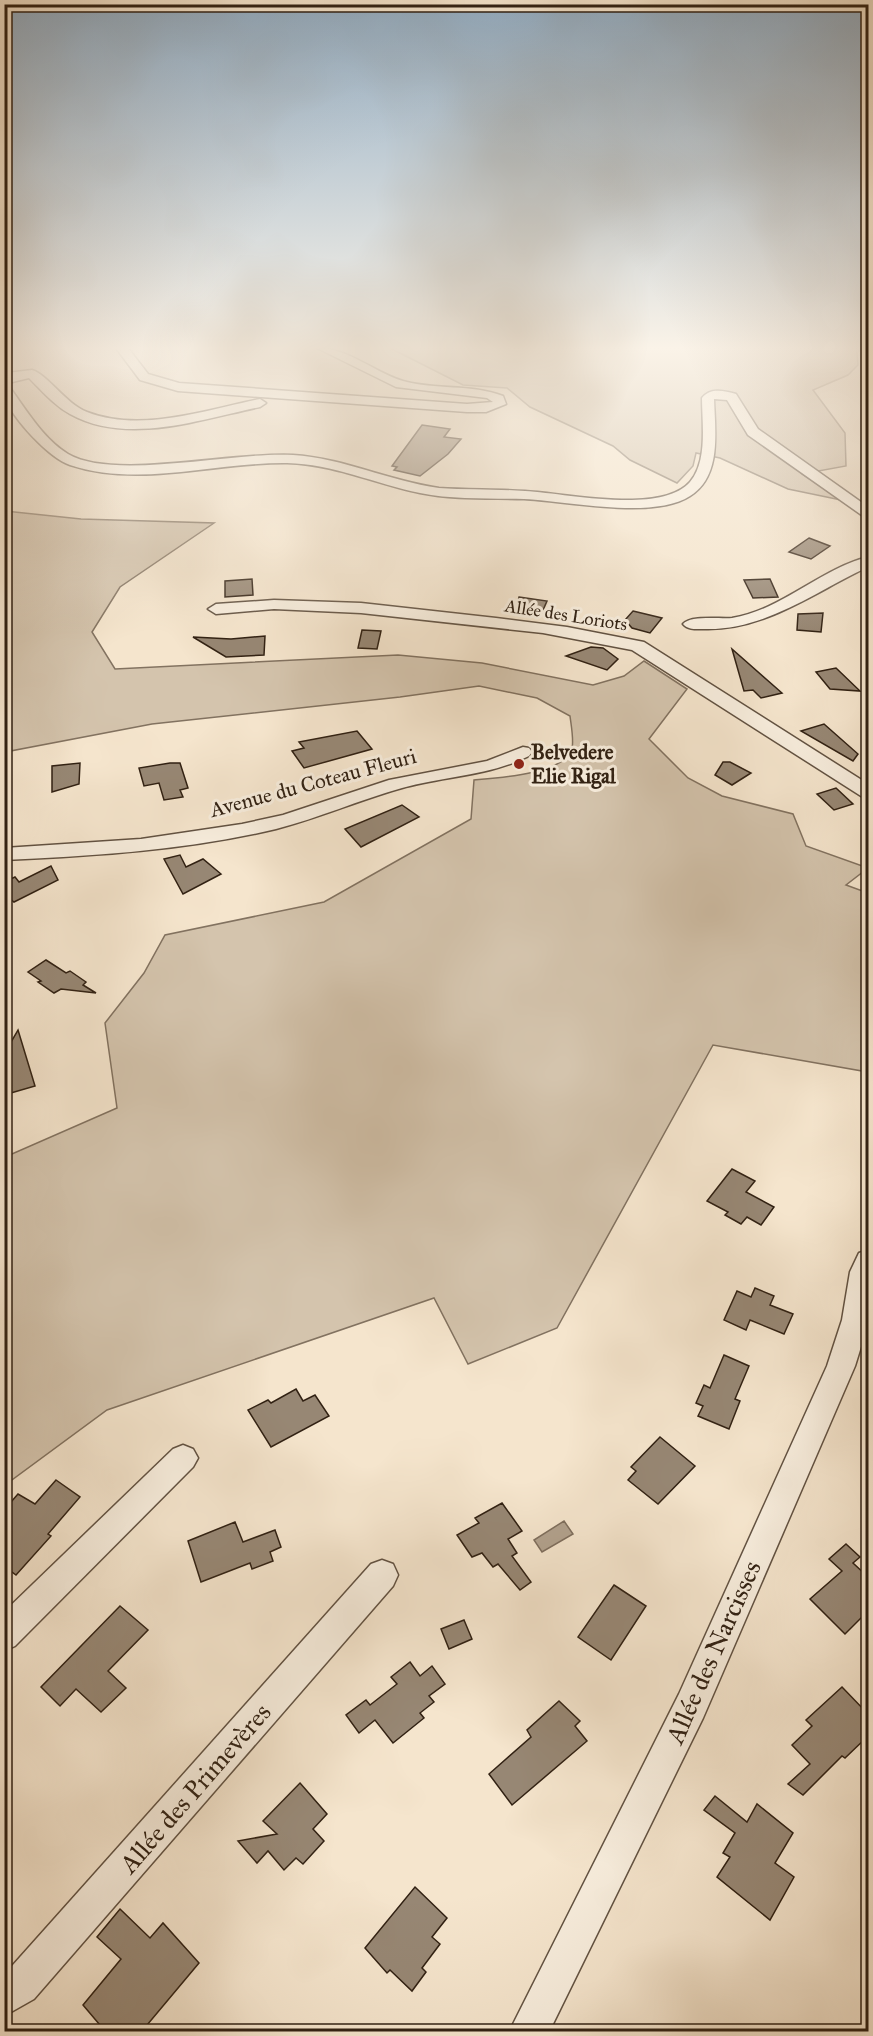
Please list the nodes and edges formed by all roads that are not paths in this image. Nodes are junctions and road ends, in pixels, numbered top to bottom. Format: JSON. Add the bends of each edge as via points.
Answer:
{"nodes":[{"id":1,"x":47,"y":443,"type":"edge"},
{"id":2,"x":707,"y":443,"type":"edge"},
{"id":3,"x":769,"y":443,"type":"edge"},
{"id":4,"x":868,"y":513,"type":"edge"},
{"id":5,"x":868,"y":562,"type":"edge"},
{"id":6,"x":216,"y":609,"type":"dead end"},
{"id":7,"x":692,"y":624,"type":"dead end"},
{"id":8,"x":523,"y":752,"type":"dead end"},
{"id":9,"x":868,"y":792,"type":"edge"},
{"id":10,"x":4,"y":854,"type":"edge"},
{"id":11,"x":868,"y":1262,"type":"edge"},
{"id":12,"x":183,"y":1458,"type":"dead end"},
{"id":13,"x":382,"y":1575,"type":"dead end"},
{"id":14,"x":4,"y":1635,"type":"edge"},
{"id":15,"x":4,"y":1997,"type":"edge"},
{"id":16,"x":528,"y":2031,"type":"edge"}],
"edges":[{"from":1,"to":2,"type":"street","via":[[71,461],[94,467],[292,459],[348,468],[409,487],[442,492],[618,503],[669,499],[693,487],[707,464]]},
{"from":3,"to":4,"type":"street"},
{"from":5,"to":7,"type":"street","via":[[758,618],[707,626]]},
{"from":6,"to":9,"type":"street","name":"Allée des Loriots","via":[[321,603],[608,638],[638,646]]},
{"from":8,"to":10,"type":"street","name":"Avenue du Coteau Fleuri","via":[[494,763],[397,783],[278,822],[226,833],[126,848]]},
{"from":11,"to":16,"type":"street","name":"Allée des Narcisses","via":[[862,1272],[856,1320],[841,1366],[696,1695]]},
{"from":12,"to":14,"type":"street"},
{"from":13,"to":15,"type":"street","name":"Allée des Primevères","via":[[21,1986]]}]}
